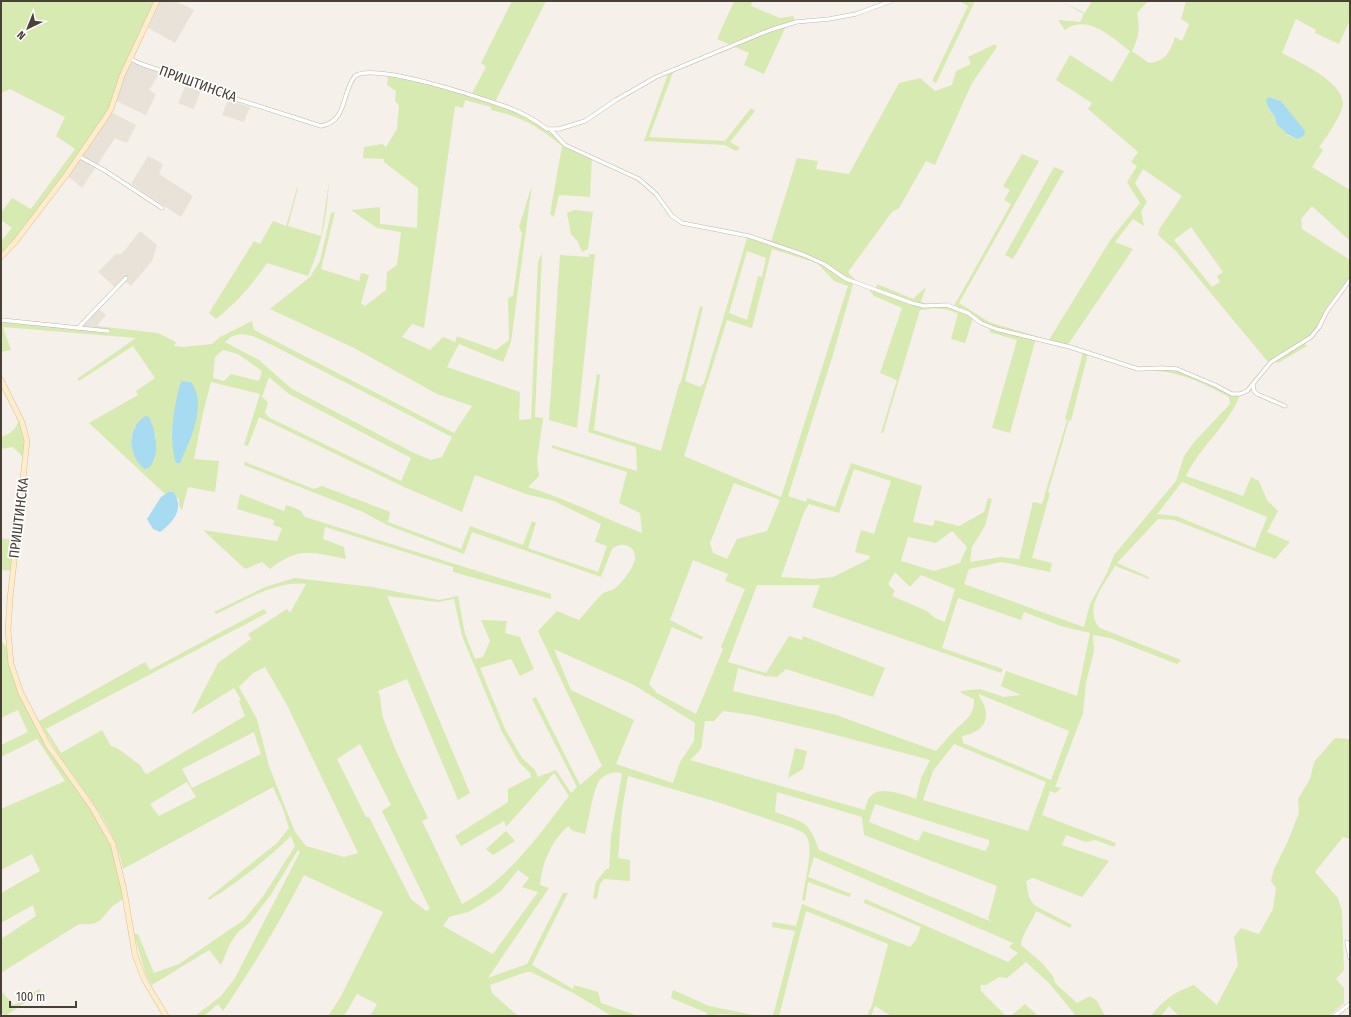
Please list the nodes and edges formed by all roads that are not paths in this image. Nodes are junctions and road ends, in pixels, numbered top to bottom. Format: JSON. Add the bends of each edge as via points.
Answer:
{"nodes":[{"id":1,"x":157,"y":1,"type":"edge"},
{"id":2,"x":891,"y":1,"type":"edge"},
{"id":3,"x":131,"y":59,"type":"junction"},
{"id":4,"x":551,"y":130,"type":"junction"},
{"id":5,"x":80,"y":157,"type":"junction"},
{"id":6,"x":162,"y":208,"type":"dead end"},
{"id":7,"x":1,"y":257,"type":"edge"},
{"id":8,"x":126,"y":278,"type":"dead end"},
{"id":9,"x":1350,"y":280,"type":"edge"},
{"id":10,"x":1,"y":320,"type":"edge"},
{"id":11,"x":78,"y":328,"type":"junction"},
{"id":12,"x":108,"y":331,"type":"dead end"},
{"id":13,"x":1,"y":380,"type":"edge"},
{"id":14,"x":1253,"y":384,"type":"junction"},
{"id":15,"x":1285,"y":406,"type":"dead end"},
{"id":16,"x":1347,"y":942,"type":"dead end"},
{"id":17,"x":1350,"y":958,"type":"edge"},
{"id":18,"x":1350,"y":1004,"type":"edge"},
{"id":19,"x":166,"y":1016,"type":"edge"},
{"id":20,"x":1334,"y":1016,"type":"edge"}],
"edges":[{"from":1,"to":3,"type":"street"},
{"from":2,"to":4,"type":"street","via":[[852,15],[796,22],[770,30],[656,77],[585,121]]},
{"from":3,"to":4,"type":"street","name":"ПРИШТИНСКА","via":[[211,91],[317,125],[333,122],[341,112],[353,79],[360,73],[369,72],[424,81],[507,107]]},
{"from":3,"to":5,"type":"street","via":[[110,109]]},
{"from":4,"to":14,"type":"street","via":[[565,145],[639,179],[656,194],[672,216],[682,223],[749,236],[819,261],[841,277],[855,283],[917,305],[947,305],[968,313],[981,323],[996,329],[1076,349],[1138,369],[1177,370],[1232,394],[1247,391]]},
{"from":5,"to":6,"type":"street"},
{"from":5,"to":7,"type":"street"},
{"from":8,"to":11,"type":"street"},
{"from":9,"to":14,"type":"street","via":[[1311,337],[1271,362]]},
{"from":10,"to":11,"type":"street"},
{"from":11,"to":12,"type":"street"},
{"from":13,"to":19,"type":"street","name":"ПРИШТИНСКА","via":[[22,422],[28,446],[10,599],[8,649],[15,679],[57,759],[92,807],[113,844],[135,954],[144,979]]},
{"from":14,"to":15,"type":"street","via":[[1257,394]]},
{"from":16,"to":17,"type":"street"},
{"from":18,"to":20,"type":"street"}]}
